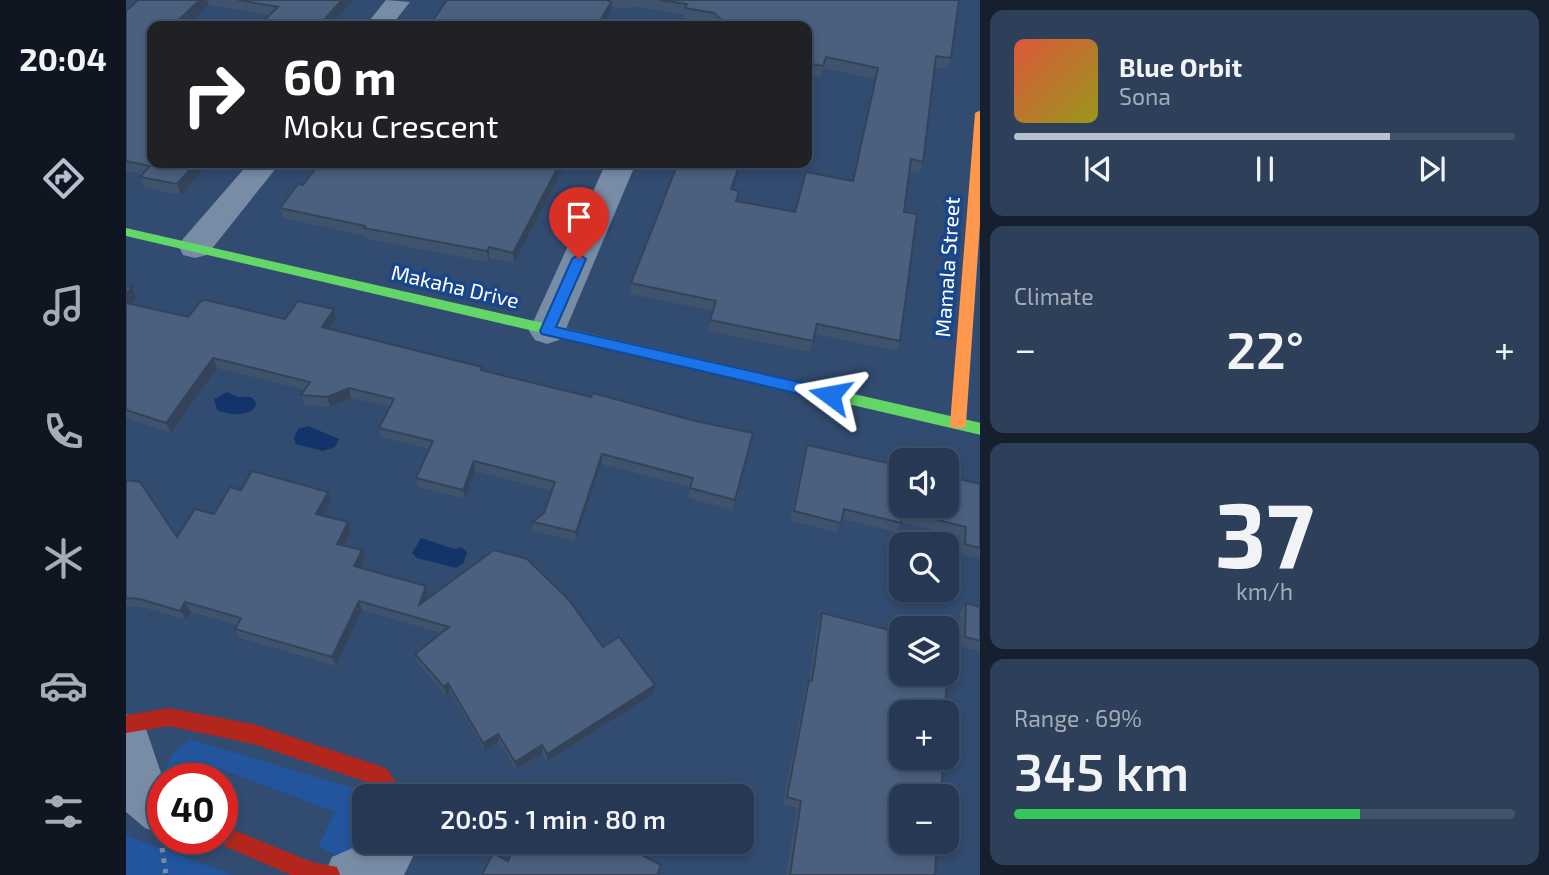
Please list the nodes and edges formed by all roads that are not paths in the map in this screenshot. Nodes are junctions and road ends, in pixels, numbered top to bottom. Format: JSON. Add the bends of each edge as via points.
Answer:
{"nodes":[{"id":1,"x":398,"y":2,"type":"dead end"},
{"id":2,"x":383,"y":21,"type":"edge"},
{"id":3,"x":980,"y":113,"type":"edge"},
{"id":4,"x":261,"y":168,"type":"edge"},
{"id":5,"x":619,"y":168,"type":"edge"},
{"id":6,"x":126,"y":232,"type":"edge"},
{"id":7,"x":195,"y":247,"type":"junction"},
{"id":8,"x":547,"y":331,"type":"junction"},
{"id":9,"x":958,"y":424,"type":"junction"},
{"id":10,"x":980,"y":429,"type":"edge"},
{"id":11,"x":126,"y":724,"type":"edge"},
{"id":12,"x":126,"y":737,"type":"edge"},
{"id":13,"x":386,"y":784,"type":"edge"},
{"id":14,"x":147,"y":798,"type":"edge"},
{"id":15,"x":238,"y":842,"type":"edge"},
{"id":16,"x":388,"y":854,"type":"edge"},
{"id":17,"x":329,"y":875,"type":"edge"},
{"id":18,"x":350,"y":875,"type":"edge"}],
"edges":[{"from":1,"to":2,"type":"street"},
{"from":3,"to":9,"type":"street","name":"Mamala Street"},
{"from":4,"to":7,"type":"street"},
{"from":5,"to":8,"type":"street"},
{"from":6,"to":7,"type":"street","name":"Makaha Drive"},
{"from":7,"to":8,"type":"street","name":"Makaha Drive"},
{"from":8,"to":9,"type":"street","name":"Makaha Drive"},
{"from":9,"to":10,"type":"street","name":"Makaha Drive"},
{"from":11,"to":13,"type":"street","via":[[169,717],[253,734],[380,776]]},
{"from":12,"to":14,"type":"street","via":[[139,792]]},
{"from":15,"to":17,"type":"street","via":[[312,873]]},
{"from":16,"to":18,"type":"street","via":[[382,865]]}]}
